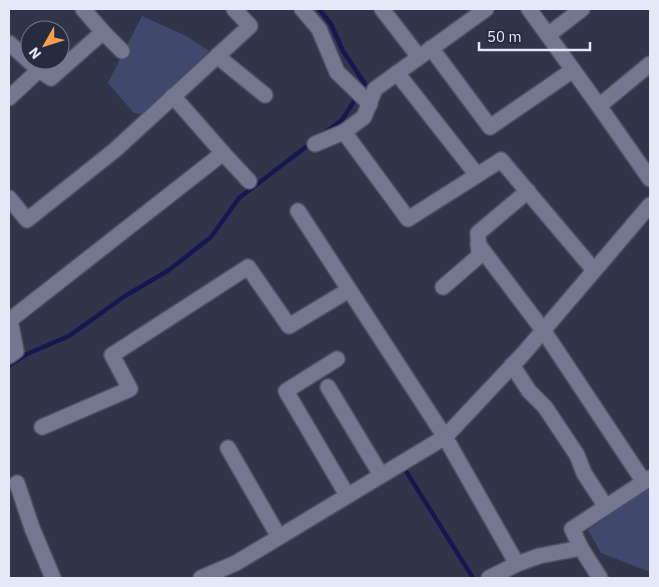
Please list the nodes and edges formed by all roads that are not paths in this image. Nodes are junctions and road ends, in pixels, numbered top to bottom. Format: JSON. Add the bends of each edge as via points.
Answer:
{"nodes":[{"id":1,"x":83,"y":9,"type":"edge"},
{"id":2,"x":234,"y":9,"type":"edge"},
{"id":3,"x":302,"y":9,"type":"edge"},
{"id":4,"x":382,"y":9,"type":"edge"},
{"id":5,"x":486,"y":9,"type":"edge"},
{"id":6,"x":529,"y":9,"type":"edge"},
{"id":7,"x":582,"y":9,"type":"edge"},
{"id":8,"x":103,"y":32,"type":"junction"},
{"id":9,"x":548,"y":35,"type":"junction"},
{"id":10,"x":9,"y":43,"type":"edge"},
{"id":11,"x":122,"y":51,"type":"dead end"},
{"id":12,"x":20,"y":53,"type":"edge"},
{"id":13,"x":425,"y":53,"type":"junction"},
{"id":14,"x":217,"y":56,"type":"junction"},
{"id":15,"x":70,"y":61,"type":"edge"},
{"id":16,"x":650,"y":64,"type":"edge"},
{"id":17,"x":39,"y":70,"type":"joint"},
{"id":18,"x":60,"y":70,"type":"edge"},
{"id":19,"x":573,"y":70,"type":"junction"},
{"id":20,"x":397,"y":73,"type":"junction"},
{"id":21,"x":265,"y":95,"type":"dead end"},
{"id":22,"x":173,"y":96,"type":"junction"},
{"id":23,"x":9,"y":98,"type":"edge"},
{"id":24,"x":370,"y":104,"type":"junction"},
{"id":25,"x":599,"y":106,"type":"junction"},
{"id":26,"x":344,"y":132,"type":"junction"},
{"id":27,"x":315,"y":144,"type":"dead end"},
{"id":28,"x":222,"y":153,"type":"junction"},
{"id":29,"x":477,"y":175,"type":"junction"},
{"id":30,"x":650,"y":179,"type":"edge"},
{"id":31,"x":249,"y":181,"type":"dead end"},
{"id":32,"x":528,"y":191,"type":"junction"},
{"id":33,"x":9,"y":198,"type":"edge"},
{"id":34,"x":650,"y":206,"type":"edge"},
{"id":35,"x":298,"y":211,"type":"dead end"},
{"id":36,"x":478,"y":244,"type":"junction"},
{"id":37,"x":593,"y":269,"type":"junction"},
{"id":38,"x":443,"y":287,"type":"dead end"},
{"id":39,"x":349,"y":290,"type":"junction"},
{"id":40,"x":543,"y":330,"type":"junction"},
{"id":41,"x":9,"y":356,"type":"edge"},
{"id":42,"x":337,"y":359,"type":"dead end"},
{"id":43,"x":512,"y":365,"type":"junction"},
{"id":44,"x":328,"y":387,"type":"dead end"},
{"id":45,"x":42,"y":427,"type":"dead end"},
{"id":46,"x":445,"y":436,"type":"junction"},
{"id":47,"x":228,"y":448,"type":"dead end"},
{"id":48,"x":380,"y":476,"type":"junction"},
{"id":49,"x":647,"y":480,"type":"edge"},
{"id":50,"x":17,"y":483,"type":"dead end"},
{"id":51,"x":347,"y":496,"type":"junction"},
{"id":52,"x":606,"y":507,"type":"junction"},
{"id":53,"x":280,"y":537,"type":"junction"},
{"id":54,"x":581,"y":548,"type":"junction"},
{"id":55,"x":517,"y":564,"type":"junction"},
{"id":56,"x":53,"y":578,"type":"edge"},
{"id":57,"x":201,"y":578,"type":"edge"},
{"id":58,"x":489,"y":578,"type":"edge"},
{"id":59,"x":600,"y":578,"type":"edge"}],
"edges":[{"from":1,"to":8,"type":"street"},
{"from":2,"to":14,"type":"street","via":[[250,26]]},
{"from":3,"to":24,"type":"street","via":[[319,30],[337,72]]},
{"from":4,"to":13,"type":"street"},
{"from":5,"to":13,"type":"street"},
{"from":6,"to":9,"type":"street"},
{"from":7,"to":9,"type":"street"},
{"from":8,"to":11,"type":"street"},
{"from":8,"to":15,"type":"street"},
{"from":9,"to":19,"type":"street"},
{"from":10,"to":12,"type":"street"},
{"from":13,"to":19,"type":"street","via":[[490,128]]},
{"from":13,"to":20,"type":"street"},
{"from":14,"to":21,"type":"street"},
{"from":14,"to":22,"type":"street"},
{"from":16,"to":25,"type":"street"},
{"from":17,"to":18,"type":"street","via":[[51,78]]},
{"from":17,"to":23,"type":"street"},
{"from":19,"to":25,"type":"street"},
{"from":20,"to":24,"type":"street","via":[[376,89]]},
{"from":20,"to":29,"type":"street"},
{"from":22,"to":28,"type":"street"},
{"from":22,"to":33,"type":"street","via":[[114,150],[27,220]]},
{"from":24,"to":26,"type":"street","via":[[364,117]]},
{"from":25,"to":30,"type":"street"},
{"from":26,"to":27,"type":"street"},
{"from":26,"to":29,"type":"street","via":[[408,219]]},
{"from":28,"to":31,"type":"street"},
{"from":28,"to":41,"type":"street","via":[[10,320],[16,351]]},
{"from":29,"to":32,"type":"street","via":[[501,160]]},
{"from":32,"to":36,"type":"street","via":[[478,232]]},
{"from":32,"to":37,"type":"street"},
{"from":34,"to":37,"type":"street"},
{"from":35,"to":39,"type":"street"},
{"from":36,"to":38,"type":"street","via":[[479,256]]},
{"from":36,"to":40,"type":"street"},
{"from":37,"to":40,"type":"street"},
{"from":39,"to":45,"type":"street","via":[[289,326],[248,266],[112,356],[130,389]]},
{"from":39,"to":46,"type":"street"},
{"from":40,"to":43,"type":"street"},
{"from":40,"to":49,"type":"street"},
{"from":42,"to":51,"type":"street","via":[[286,391]]},
{"from":43,"to":46,"type":"street"},
{"from":43,"to":52,"type":"street","via":[[577,455],[584,473]]},
{"from":44,"to":48,"type":"street"},
{"from":46,"to":48,"type":"street"},
{"from":46,"to":55,"type":"street"},
{"from":47,"to":53,"type":"street"},
{"from":48,"to":51,"type":"street"},
{"from":49,"to":52,"type":"street"},
{"from":50,"to":56,"type":"street"},
{"from":51,"to":53,"type":"street"},
{"from":52,"to":54,"type":"street","via":[[572,530]]},
{"from":53,"to":57,"type":"street","via":[[236,563]]},
{"from":54,"to":55,"type":"street"},
{"from":54,"to":59,"type":"street"},
{"from":55,"to":58,"type":"street"}]}
